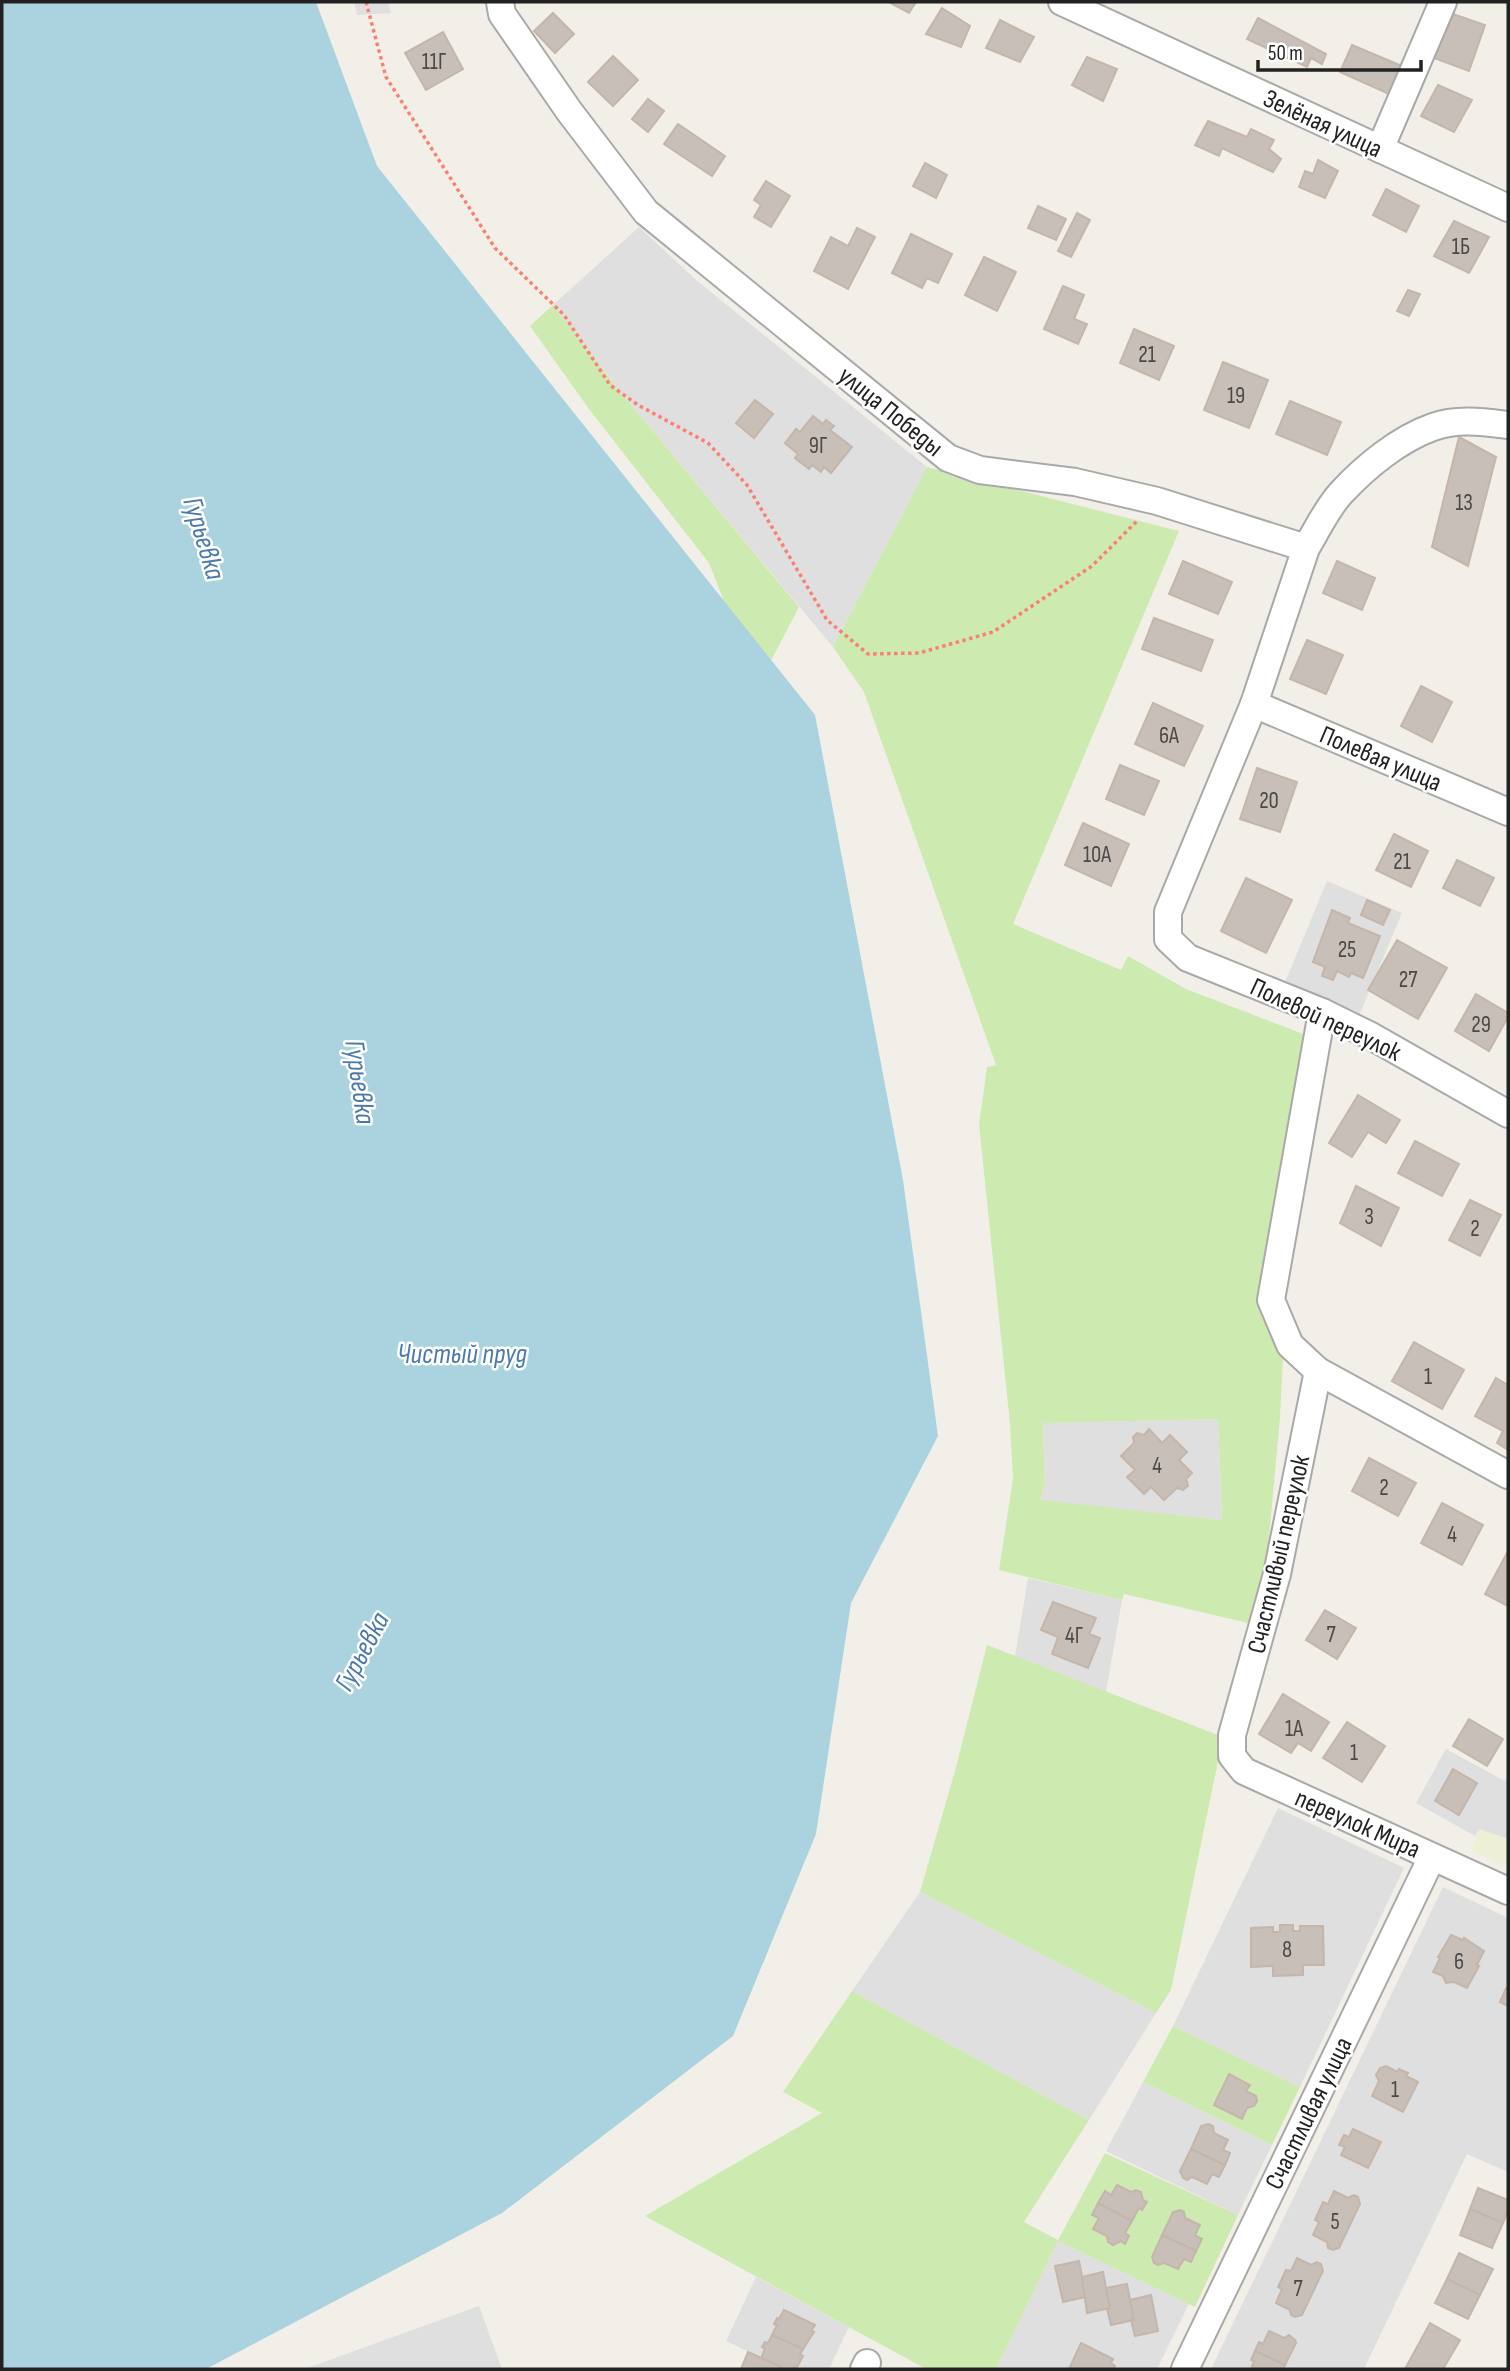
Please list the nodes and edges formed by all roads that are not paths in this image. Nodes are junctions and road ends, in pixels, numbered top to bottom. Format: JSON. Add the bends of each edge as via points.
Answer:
{"nodes":[{"id":1,"x":500,"y":2,"type":"edge"},
{"id":2,"x":1062,"y":2,"type":"edge"},
{"id":3,"x":1443,"y":2,"type":"edge"},
{"id":4,"x":1380,"y":149,"type":"junction"},
{"id":5,"x":1508,"y":208,"type":"edge"},
{"id":6,"x":1508,"y":425,"type":"edge"},
{"id":7,"x":1306,"y":548,"type":"junction"},
{"id":8,"x":1254,"y":704,"type":"junction"},
{"id":9,"x":1508,"y":811,"type":"edge"},
{"id":10,"x":1322,"y":1012,"type":"junction"},
{"id":11,"x":1508,"y":1114,"type":"edge"},
{"id":12,"x":1318,"y":1371,"type":"junction"},
{"id":13,"x":1508,"y":1475,"type":"edge"},
{"id":14,"x":1232,"y":1735,"type":"joint"},
{"id":15,"x":1432,"y":1857,"type":"junction"},
{"id":16,"x":1508,"y":1891,"type":"edge"},
{"id":17,"x":1185,"y":2369,"type":"edge"}],
"edges":[{"from":1,"to":7,"type":"street","name":"улица Победы","via":[[502,13],[554,89],[646,212],[948,458],[980,470],[1075,482],[1157,501]]},
{"from":2,"to":4,"type":"street","name":"Зелёная улица"},
{"from":3,"to":4,"type":"street"},
{"from":4,"to":5,"type":"street","name":"Зелёная улица"},
{"from":6,"to":7,"type":"street","via":[[1476,421],[1434,426],[1406,441],[1340,494]]},
{"from":7,"to":8,"type":"street"},
{"from":8,"to":9,"type":"street","name":"Полевая улица"},
{"from":8,"to":10,"type":"street","name":"Полевой переулок","via":[[1168,912],[1168,939],[1188,958]]},
{"from":10,"to":11,"type":"street","name":"Полевой переулок"},
{"from":10,"to":12,"type":"street","via":[[1271,1300],[1290,1345]]},
{"from":12,"to":13,"type":"street"},
{"from":12,"to":14,"type":"street","name":"Счастливый переулок","via":[[1277,1574]]},
{"from":14,"to":15,"type":"street","name":"переулок Мира","via":[[1232,1755],[1244,1771]]},
{"from":15,"to":16,"type":"street","name":"переулок Мира"},
{"from":15,"to":17,"type":"street","name":"Счастливая улица"}]}
